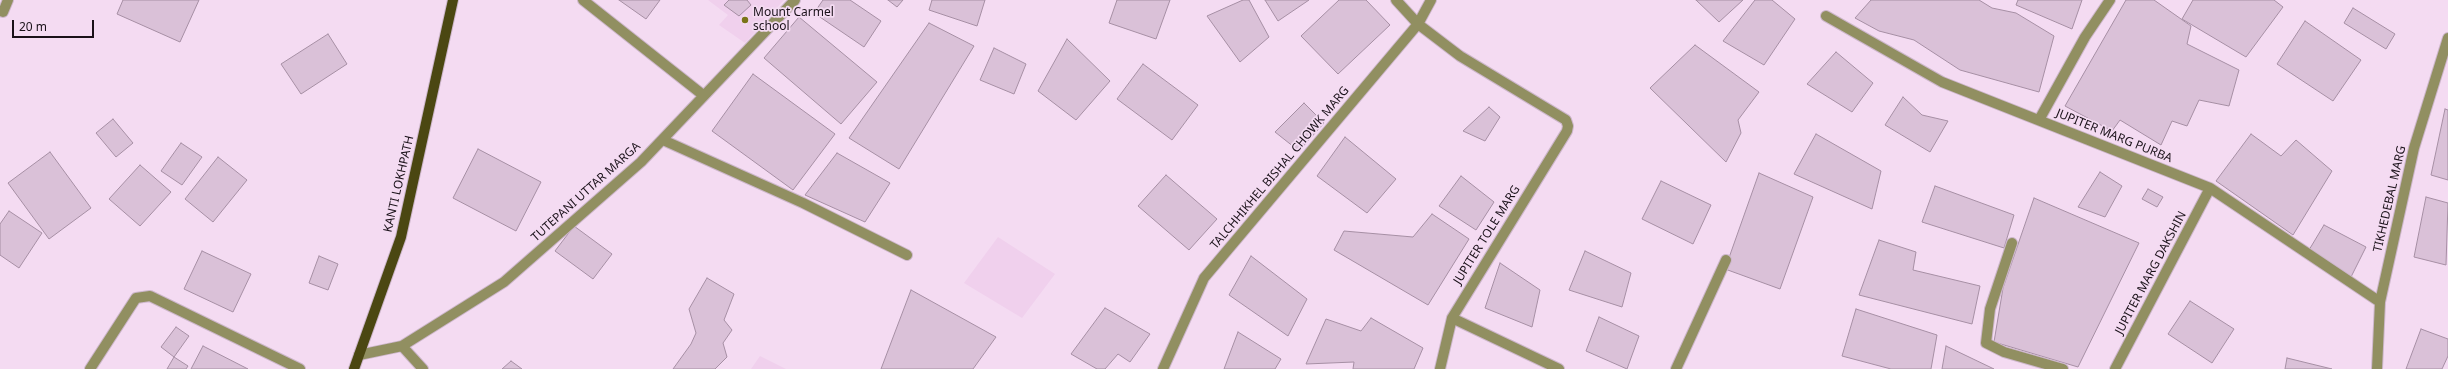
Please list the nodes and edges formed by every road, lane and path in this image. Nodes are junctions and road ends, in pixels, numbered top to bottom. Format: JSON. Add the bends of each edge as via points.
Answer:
{"nodes":[{"id":1,"x":8,"y":0,"type":"edge"},
{"id":2,"x":453,"y":0,"type":"edge"},
{"id":3,"x":582,"y":0,"type":"edge"},
{"id":4,"x":795,"y":0,"type":"edge"},
{"id":5,"x":1396,"y":0,"type":"edge"},
{"id":6,"x":1431,"y":0,"type":"edge"},
{"id":7,"x":2110,"y":0,"type":"edge"},
{"id":8,"x":3,"y":12,"type":"dead end"},
{"id":9,"x":1826,"y":16,"type":"dead end"},
{"id":10,"x":1418,"y":24,"type":"junction"},
{"id":11,"x":2448,"y":38,"type":"edge"},
{"id":12,"x":703,"y":95,"type":"junction"},
{"id":13,"x":2039,"y":120,"type":"junction"},
{"id":14,"x":663,"y":140,"type":"junction"},
{"id":15,"x":2210,"y":188,"type":"junction"},
{"id":16,"x":2012,"y":243,"type":"dead end"},
{"id":17,"x":907,"y":256,"type":"dead end"},
{"id":18,"x":1726,"y":260,"type":"dead end"},
{"id":19,"x":2380,"y":302,"type":"junction"},
{"id":20,"x":1452,"y":318,"type":"junction"},
{"id":21,"x":402,"y":346,"type":"junction"},
{"id":22,"x":359,"y":355,"type":"junction"},
{"id":23,"x":90,"y":369,"type":"edge"},
{"id":24,"x":300,"y":369,"type":"edge"},
{"id":25,"x":354,"y":369,"type":"edge"},
{"id":26,"x":423,"y":369,"type":"edge"},
{"id":27,"x":1163,"y":369,"type":"edge"},
{"id":28,"x":1440,"y":369,"type":"edge"},
{"id":29,"x":1559,"y":369,"type":"edge"},
{"id":30,"x":1676,"y":369,"type":"edge"},
{"id":31,"x":2063,"y":369,"type":"edge"},
{"id":32,"x":2115,"y":369,"type":"edge"},
{"id":33,"x":2377,"y":369,"type":"edge"}],
"edges":[{"from":1,"to":8,"type":"street"},
{"from":2,"to":22,"type":"main road","name":"KANTI LOKHPATH","via":[[401,237]]},
{"from":3,"to":12,"type":"street"},
{"from":4,"to":12,"type":"street","name":"TUTEPANI UTTAR MARGA"},
{"from":5,"to":10,"type":"street"},
{"from":6,"to":10,"type":"street","name":"TALCHHIKHEL BISHAL CHOWK MARG"},
{"from":7,"to":13,"type":"street","via":[[2085,37]]},
{"from":9,"to":13,"type":"street","name":"JUPITER MARG PURBA","via":[[1942,82]]},
{"from":10,"to":20,"type":"street","name":"JUPITER TOLE MARG","via":[[1460,56],[1566,120],[1567,131]]},
{"from":10,"to":27,"type":"street","name":"TALCHHIKHEL BISHAL CHOWK MARG","via":[[1204,278]]},
{"from":11,"to":19,"type":"street","name":"TIKHEDEBAL MARG","via":[[2414,148]]},
{"from":12,"to":14,"type":"street","name":"TUTEPANI UTTAR MARGA"},
{"from":13,"to":15,"type":"street","name":"JUPITER MARG PURBA"},
{"from":14,"to":17,"type":"street","via":[[803,203]]},
{"from":14,"to":21,"type":"street","name":"TUTEPANI UTTAR MARGA","via":[[504,282]]},
{"from":15,"to":19,"type":"street","name":"JUPITER MARG PURBA"},
{"from":15,"to":32,"type":"street","name":"JUPITER MARG DAKSHIN"},
{"from":16,"to":31,"type":"street","via":[[1990,309],[1986,343],[2004,352]]},
{"from":18,"to":30,"type":"street"},
{"from":19,"to":33,"type":"street","name":"TIKHEDEBAL MARG"},
{"from":20,"to":28,"type":"street","name":"JUPITER TOLE MARG"},
{"from":20,"to":29,"type":"street"},
{"from":21,"to":22,"type":"street","name":"TUTEPANI UTTAR MARGA"},
{"from":21,"to":26,"type":"street"},
{"from":22,"to":25,"type":"main road","name":"KANTI LOKHPATH"},
{"from":23,"to":24,"type":"street","via":[[136,298],[150,296]]}]}
